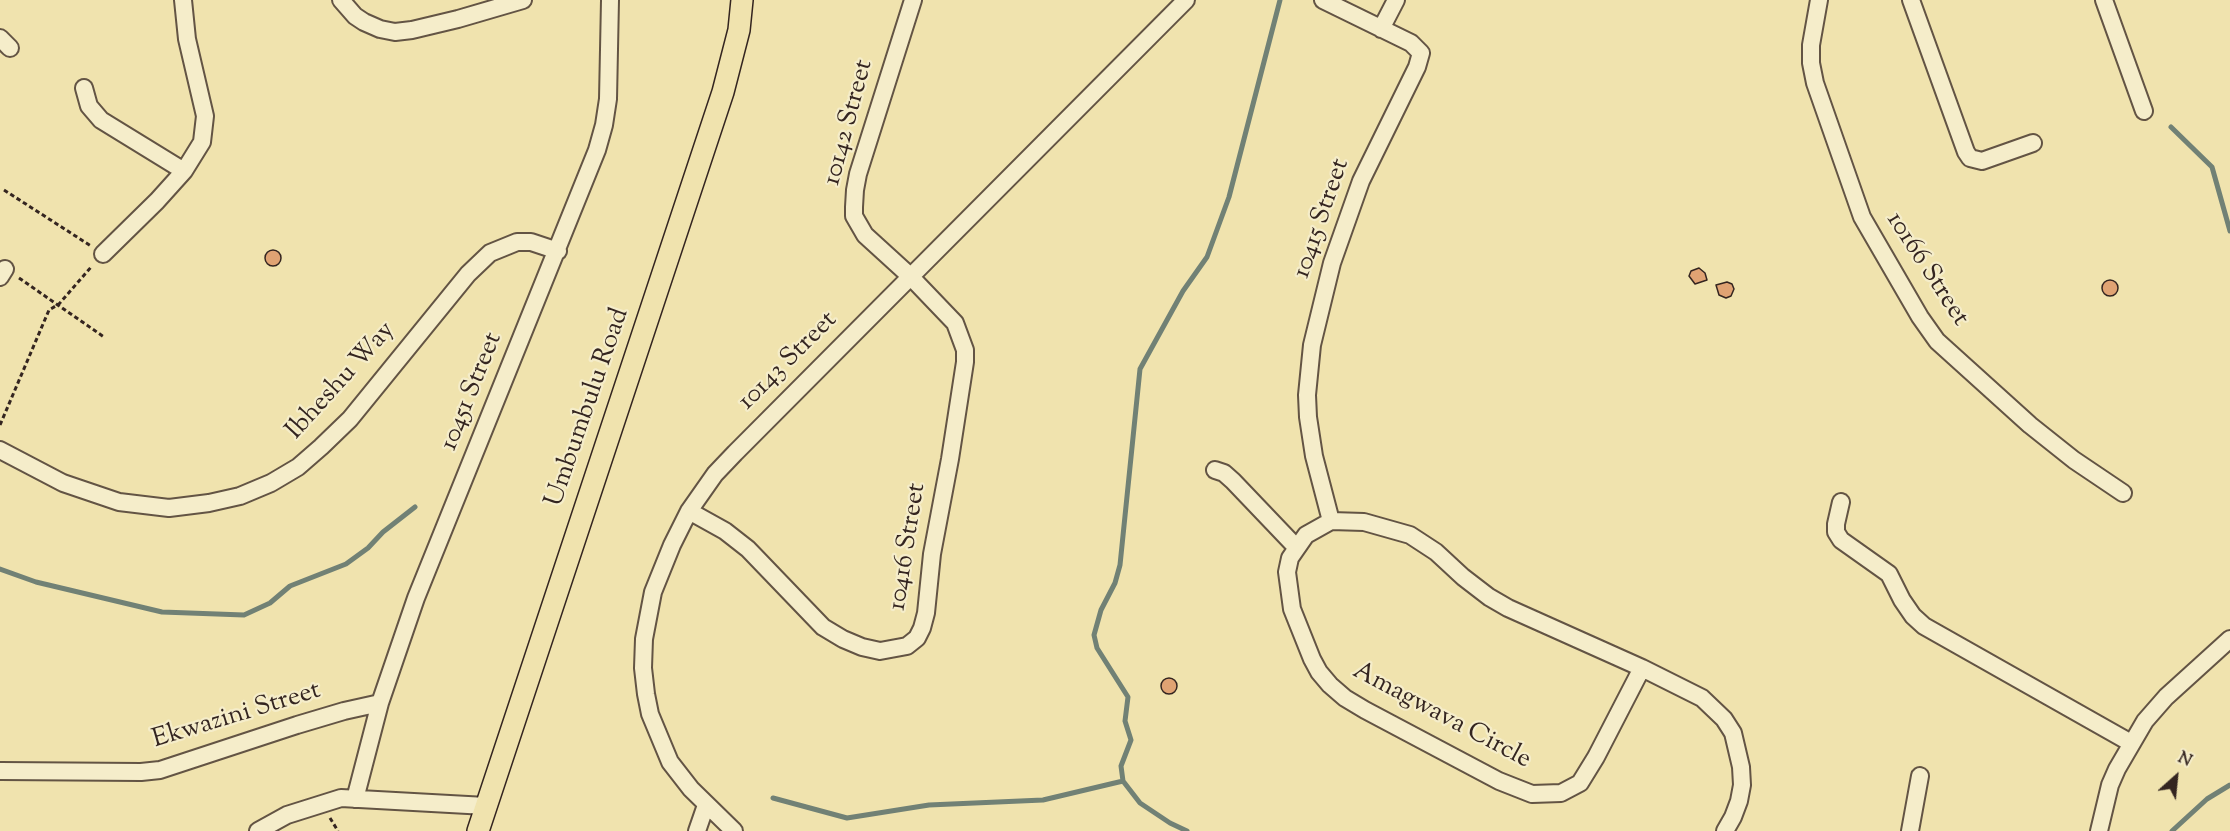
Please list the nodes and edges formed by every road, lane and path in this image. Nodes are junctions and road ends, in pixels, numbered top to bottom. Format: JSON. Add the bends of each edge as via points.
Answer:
{"nodes":[{"id":1,"x":183,"y":0,"type":"edge"},
{"id":2,"x":341,"y":0,"type":"edge"},
{"id":3,"x":523,"y":0,"type":"edge"},
{"id":4,"x":610,"y":0,"type":"edge"},
{"id":5,"x":742,"y":0,"type":"edge"},
{"id":6,"x":913,"y":0,"type":"edge"},
{"id":7,"x":1186,"y":0,"type":"edge"},
{"id":8,"x":1323,"y":0,"type":"edge"},
{"id":9,"x":1396,"y":0,"type":"edge"},
{"id":10,"x":1819,"y":0,"type":"edge"},
{"id":11,"x":1911,"y":0,"type":"edge"},
{"id":12,"x":2104,"y":0,"type":"edge"},
{"id":13,"x":1381,"y":29,"type":"junction"},
{"id":14,"x":84,"y":88,"type":"dead end"},
{"id":15,"x":2144,"y":111,"type":"dead end"},
{"id":16,"x":2033,"y":143,"type":"dead end"},
{"id":17,"x":184,"y":171,"type":"junction"},
{"id":18,"x":4,"y":190,"type":"dead end"},
{"id":19,"x":558,"y":251,"type":"junction"},
{"id":20,"x":103,"y":254,"type":"junction"},
{"id":21,"x":3,"y":273,"type":"edge"},
{"id":22,"x":910,"y":276,"type":"junction"},
{"id":23,"x":59,"y":304,"type":"junction"},
{"id":24,"x":104,"y":337,"type":"dead end"},
{"id":25,"x":0,"y":425,"type":"edge"},
{"id":26,"x":0,"y":450,"type":"edge"},
{"id":27,"x":1215,"y":470,"type":"dead end"},
{"id":28,"x":2123,"y":494,"type":"dead end"},
{"id":29,"x":1841,"y":502,"type":"dead end"},
{"id":30,"x":689,"y":512,"type":"junction"},
{"id":31,"x":1331,"y":521,"type":"junction"},
{"id":32,"x":1296,"y":547,"type":"junction"},
{"id":33,"x":2230,"y":639,"type":"edge"},
{"id":34,"x":1642,"y":668,"type":"junction"},
{"id":35,"x":380,"y":703,"type":"junction"},
{"id":36,"x":2131,"y":743,"type":"junction"},
{"id":37,"x":0,"y":771,"type":"edge"},
{"id":38,"x":1920,"y":776,"type":"dead end"},
{"id":39,"x":355,"y":799,"type":"junction"},
{"id":40,"x":706,"y":805,"type":"junction"},
{"id":41,"x":486,"y":806,"type":"junction"},
{"id":42,"x":258,"y":831,"type":"edge"},
{"id":43,"x":478,"y":831,"type":"edge"},
{"id":44,"x":697,"y":831,"type":"edge"},
{"id":45,"x":734,"y":831,"type":"edge"},
{"id":46,"x":1725,"y":831,"type":"edge"},
{"id":47,"x":1910,"y":831,"type":"edge"},
{"id":48,"x":2100,"y":831,"type":"edge"}],
"edges":[{"from":1,"to":17,"type":"street","via":[[187,39],[205,116],[202,142]]},
{"from":2,"to":3,"type":"street","via":[[364,22],[395,32]]},
{"from":4,"to":19,"type":"street","name":"10451 Street","via":[[609,89],[604,125]]},
{"from":5,"to":41,"type":"main road","name":"Umbumbulu Road","via":[[739,30],[720,102]]},
{"from":6,"to":22,"type":"street","name":"10142 Street","via":[[858,174],[854,207],[865,235]]},
{"from":7,"to":22,"type":"street","name":"10143 Street"},
{"from":8,"to":13,"type":"street","name":"10415 Street"},
{"from":9,"to":13,"type":"street"},
{"from":10,"to":28,"type":"street","name":"10166 Street","via":[[1811,45],[1815,83],[1862,217],[1920,317],[1937,341],[2030,425]]},
{"from":11,"to":16,"type":"street","via":[[1970,158],[1982,161]]},
{"from":12,"to":15,"type":"street"},
{"from":13,"to":31,"type":"street","name":"10415 Street","via":[[1418,49],[1420,60],[1360,181],[1332,263],[1312,345],[1308,417]]},
{"from":14,"to":17,"type":"street","via":[[89,106],[101,120]]},
{"from":17,"to":20,"type":"street"},
{"from":18,"to":20,"type":"path"},
{"from":19,"to":26,"type":"street","name":"Ibheshu Way","via":[[518,242],[490,253],[468,274],[350,419],[298,467],[240,496],[169,508],[119,502],[63,483]]},
{"from":19,"to":35,"type":"street","name":"10451 Street","via":[[416,598]]},
{"from":20,"to":23,"type":"path"},
{"from":21,"to":23,"type":"path"},
{"from":22,"to":30,"type":"street","name":"10143 Street","via":[[715,474]]},
{"from":22,"to":30,"type":"street","name":"10416 Street","via":[[955,323],[965,350],[926,613],[917,639],[907,646],[880,651],[843,639],[823,627],[742,543]]},
{"from":23,"to":24,"type":"path"},
{"from":23,"to":25,"type":"path","via":[[49,310]]},
{"from":27,"to":32,"type":"street","via":[[1233,481]]},
{"from":29,"to":36,"type":"street","via":[[1836,524],[1840,540],[1889,574],[1902,600],[1924,626]]},
{"from":30,"to":40,"type":"street","name":"10143 Street","via":[[653,592],[643,668],[650,714],[659,740],[670,762]]},
{"from":31,"to":32,"type":"street","via":[[1306,535]]},
{"from":31,"to":34,"type":"street","via":[[1364,522],[1410,535],[1508,609]]},
{"from":32,"to":34,"type":"street","name":"Amagwava Circle","via":[[1287,572],[1292,609],[1312,660],[1330,685],[1365,710],[1520,790],[1554,794],[1580,783]]},
{"from":33,"to":36,"type":"street","via":[[2166,697]]},
{"from":34,"to":46,"type":"street","via":[[1702,698],[1714,707],[1733,733],[1742,785]]},
{"from":35,"to":37,"type":"street","name":"Ekwazini Street","via":[[297,724],[160,770]]},
{"from":35,"to":39,"type":"street","name":"10451 Street"},
{"from":36,"to":48,"type":"street","via":[[2110,785]]},
{"from":38,"to":47,"type":"street"},
{"from":39,"to":41,"type":"street"},
{"from":39,"to":42,"type":"street","via":[[341,798],[287,815]]},
{"from":40,"to":44,"type":"street"},
{"from":40,"to":45,"type":"street","name":"10143 Street"},
{"from":41,"to":43,"type":"main road","name":"Umbumbulu Road"}]}
